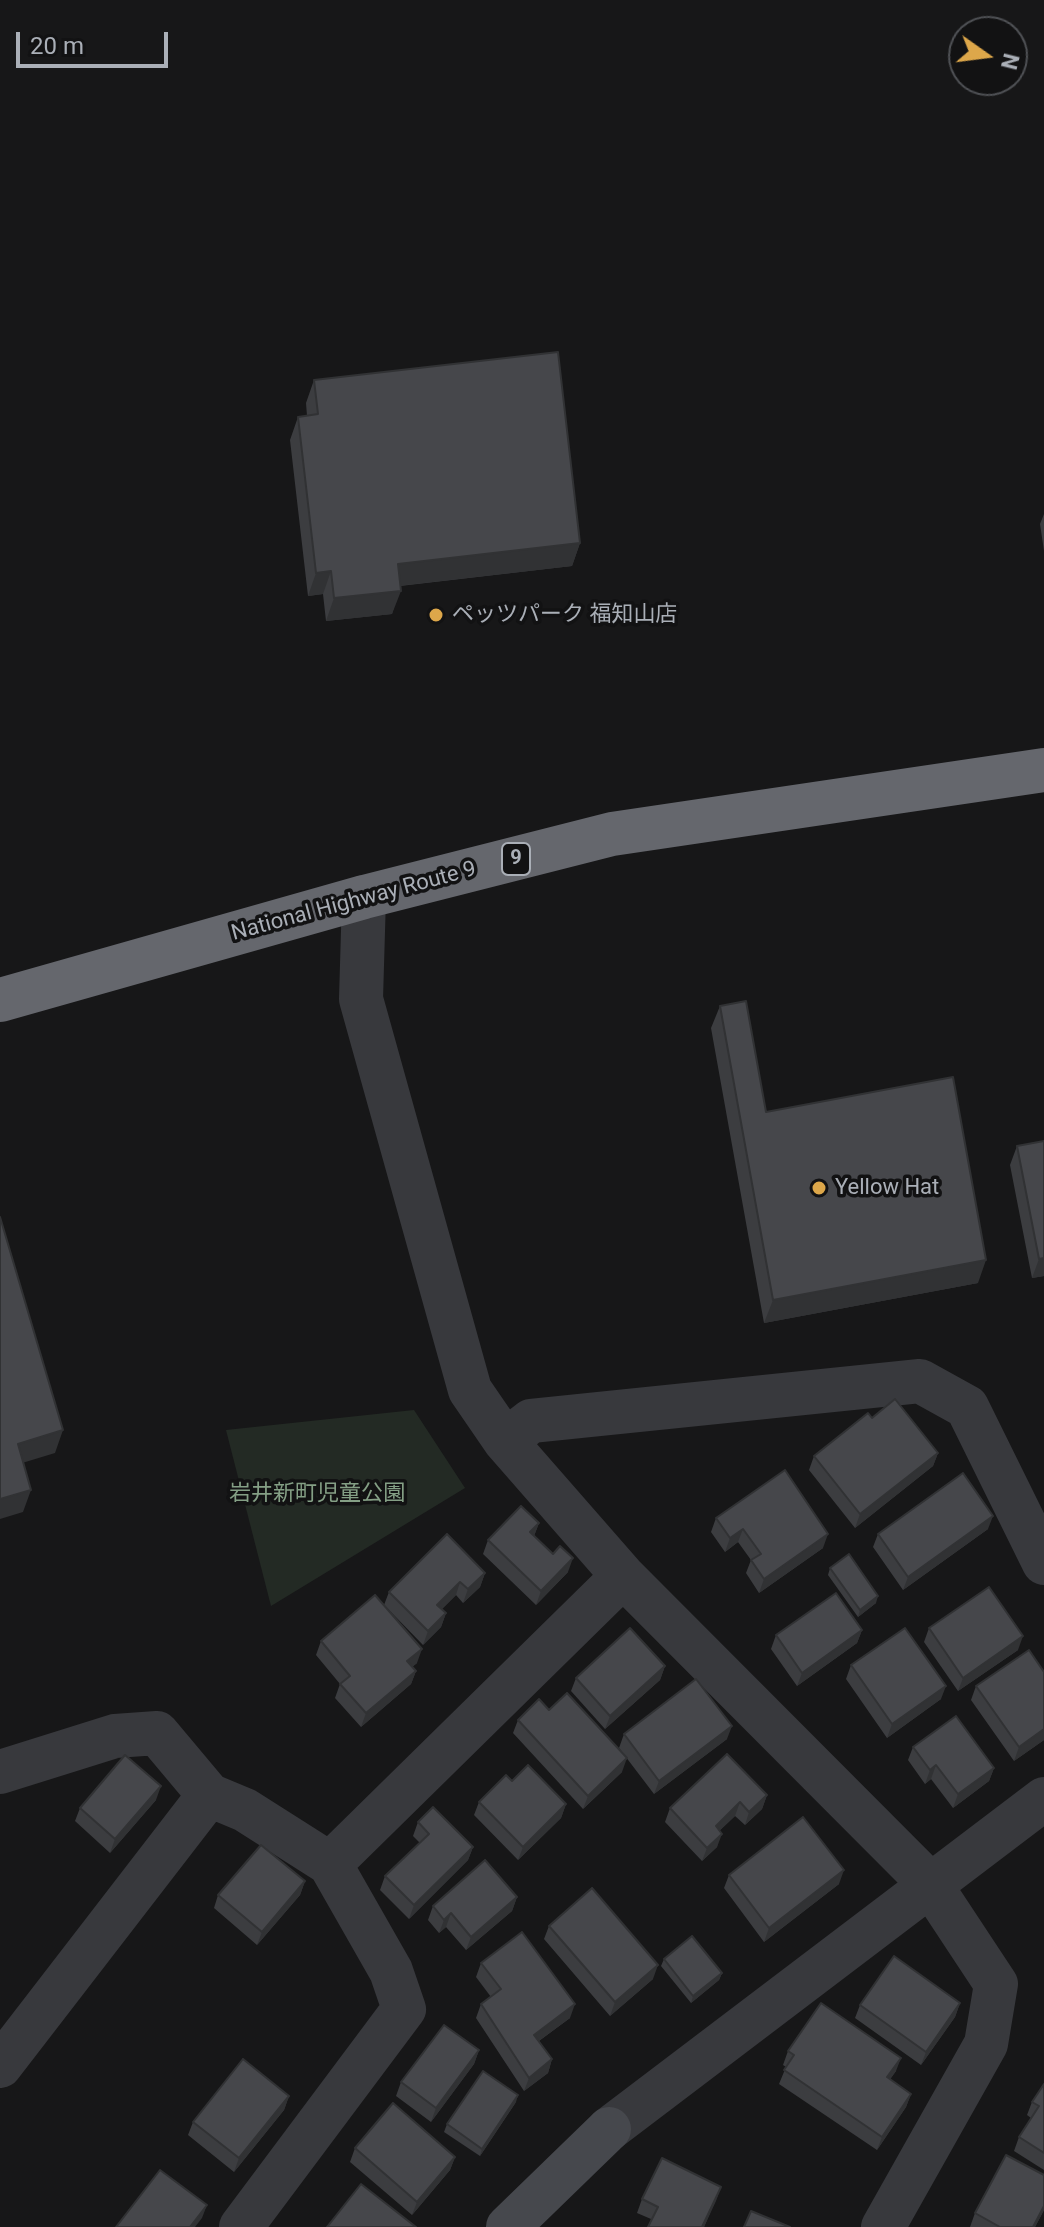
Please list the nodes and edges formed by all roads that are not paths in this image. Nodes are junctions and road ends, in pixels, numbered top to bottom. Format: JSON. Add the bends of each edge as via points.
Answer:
{"nodes":[{"id":1,"x":1044,"y":770,"type":"edge"},
{"id":2,"x":364,"y":897,"type":"junction"},
{"id":3,"x":0,"y":1000,"type":"edge"},
{"id":4,"x":505,"y":1441,"type":"junction"},
{"id":5,"x":1044,"y":1563,"type":"edge"},
{"id":6,"x":623,"y":1576,"type":"junction"},
{"id":7,"x":0,"y":1772,"type":"edge"},
{"id":8,"x":209,"y":1795,"type":"junction"},
{"id":9,"x":1044,"y":1799,"type":"edge"},
{"id":10,"x":330,"y":1864,"type":"junction"},
{"id":11,"x":930,"y":1884,"type":"junction"},
{"id":12,"x":0,"y":2066,"type":"edge"},
{"id":13,"x":241,"y":2227,"type":"edge"},
{"id":14,"x":508,"y":2227,"type":"edge"},
{"id":15,"x":883,"y":2227,"type":"edge"}],
"edges":[{"from":1,"to":2,"type":"highway","name":"National Highway Route 9","number":"9","via":[[612,834]]},
{"from":2,"to":3,"type":"highway","name":"National Highway Route 9","number":"9"},
{"from":2,"to":4,"type":"street","via":[[361,999],[470,1390]]},
{"from":4,"to":5,"type":"street","via":[[531,1421],[920,1381],[967,1407]]},
{"from":4,"to":6,"type":"street"},
{"from":6,"to":10,"type":"street"},
{"from":6,"to":11,"type":"street"},
{"from":7,"to":8,"type":"street","via":[[115,1736],[157,1733]]},
{"from":8,"to":10,"type":"street","via":[[245,1810]]},
{"from":8,"to":12,"type":"street"},
{"from":9,"to":11,"type":"street"},
{"from":10,"to":13,"type":"street","via":[[391,1971],[404,2009]]},
{"from":11,"to":14,"type":"street","via":[[609,2129]]},
{"from":11,"to":15,"type":"street","via":[[996,1984],[986,2044]]}]}
